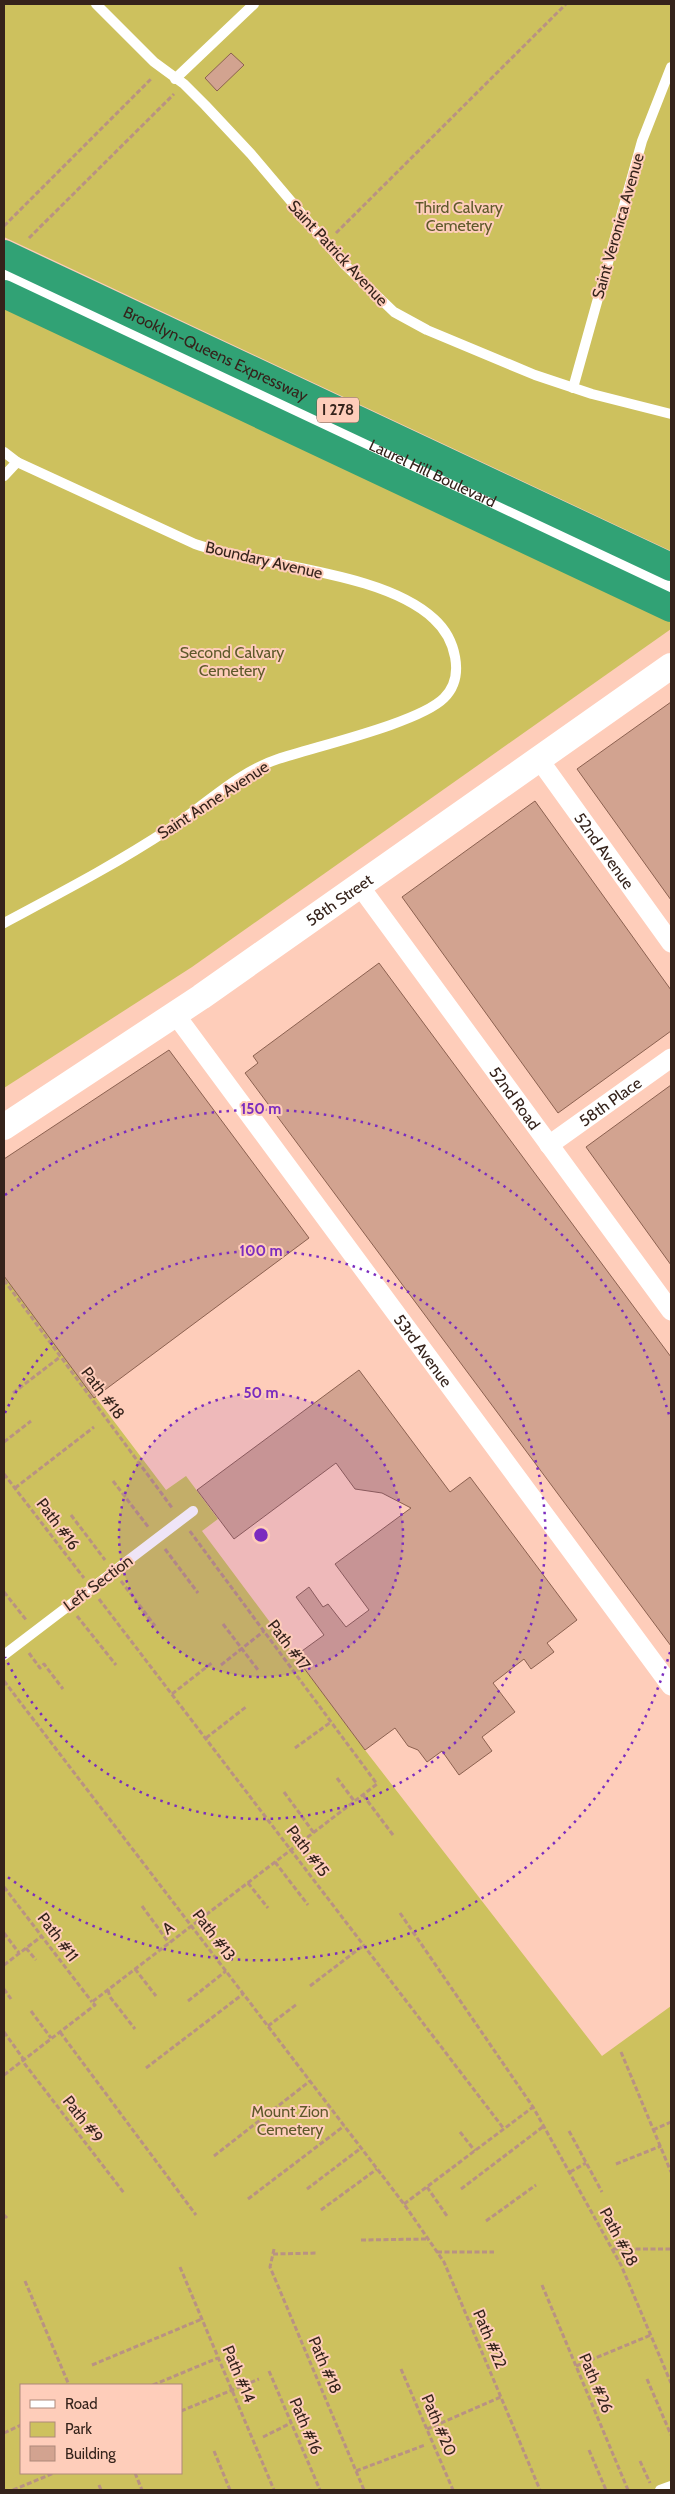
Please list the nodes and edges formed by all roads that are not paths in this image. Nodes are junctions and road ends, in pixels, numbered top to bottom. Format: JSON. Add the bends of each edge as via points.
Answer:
{"nodes":[{"id":1,"x":96,"y":4,"type":"edge"},
{"id":2,"x":254,"y":4,"type":"edge"},
{"id":3,"x":671,"y":67,"type":"edge"},
{"id":4,"x":180,"y":82,"type":"junction"},
{"id":5,"x":4,"y":254,"type":"edge"},
{"id":6,"x":4,"y":272,"type":"edge"},
{"id":7,"x":4,"y":294,"type":"edge"},
{"id":8,"x":573,"y":388,"type":"junction"},
{"id":9,"x":671,"y":414,"type":"edge"},
{"id":10,"x":4,"y":452,"type":"edge"},
{"id":11,"x":17,"y":462,"type":"junction"},
{"id":12,"x":4,"y":476,"type":"edge"},
{"id":13,"x":671,"y":567,"type":"edge"},
{"id":14,"x":671,"y":585,"type":"edge"},
{"id":15,"x":671,"y":608,"type":"edge"},
{"id":16,"x":454,"y":654,"type":"joint"},
{"id":17,"x":671,"y":666,"type":"edge"},
{"id":18,"x":538,"y":758,"type":"junction"},
{"id":19,"x":359,"y":885,"type":"junction"},
{"id":20,"x":4,"y":923,"type":"edge"},
{"id":21,"x":671,"y":944,"type":"edge"},
{"id":22,"x":176,"y":1014,"type":"junction"},
{"id":23,"x":671,"y":1058,"type":"edge"},
{"id":24,"x":4,"y":1127,"type":"edge"},
{"id":25,"x":549,"y":1145,"type":"junction"},
{"id":26,"x":671,"y":1311,"type":"edge"},
{"id":27,"x":193,"y":1511,"type":"dead end"},
{"id":28,"x":4,"y":1655,"type":"edge"},
{"id":29,"x":671,"y":1686,"type":"edge"},
{"id":30,"x":671,"y":2486,"type":"edge"},
{"id":31,"x":660,"y":2490,"type":"edge"}],
"edges":[{"from":1,"to":4,"type":"lane","name":"Saint Patrick Avenue"},
{"from":2,"to":4,"type":"lane"},
{"from":3,"to":8,"type":"lane","name":"Saint Veronica Avenue","via":[[642,141]]},
{"from":4,"to":8,"type":"lane","name":"Saint Patrick Avenue","via":[[251,154],[371,292],[404,319]]},
{"from":5,"to":13,"type":"highway","name":"Brooklyn-Queens Expressway","number":"I 278"},
{"from":6,"to":14,"type":"main road","name":"Laurel Hill Boulevard"},
{"from":7,"to":15,"type":"highway","number":"I 278"},
{"from":8,"to":9,"type":"lane","name":"Saint Patrick Avenue"},
{"from":10,"to":11,"type":"lane","name":"Boundary Avenue"},
{"from":11,"to":12,"type":"lane"},
{"from":11,"to":16,"type":"lane","name":"Boundary Avenue","via":[[195,544],[218,552],[353,581],[404,598],[435,620],[448,636]]},
{"from":16,"to":20,"type":"lane","name":"Saint Anne Avenue","via":[[455,680],[445,697],[433,706],[260,766],[128,854]]},
{"from":17,"to":18,"type":"main road","name":"58th Street"},
{"from":18,"to":19,"type":"main road","name":"58th Street"},
{"from":18,"to":21,"type":"street","name":"52nd Avenue"},
{"from":19,"to":22,"type":"main road","name":"58th Street"},
{"from":19,"to":25,"type":"street","name":"52nd Road"},
{"from":22,"to":24,"type":"main road","name":"58th Street"},
{"from":22,"to":29,"type":"street","name":"53rd Avenue"},
{"from":23,"to":25,"type":"street","name":"58th Place"},
{"from":25,"to":26,"type":"street","name":"52nd Road"},
{"from":27,"to":28,"type":"lane","name":"Left Section"},
{"from":30,"to":31,"type":"lane"}]}
